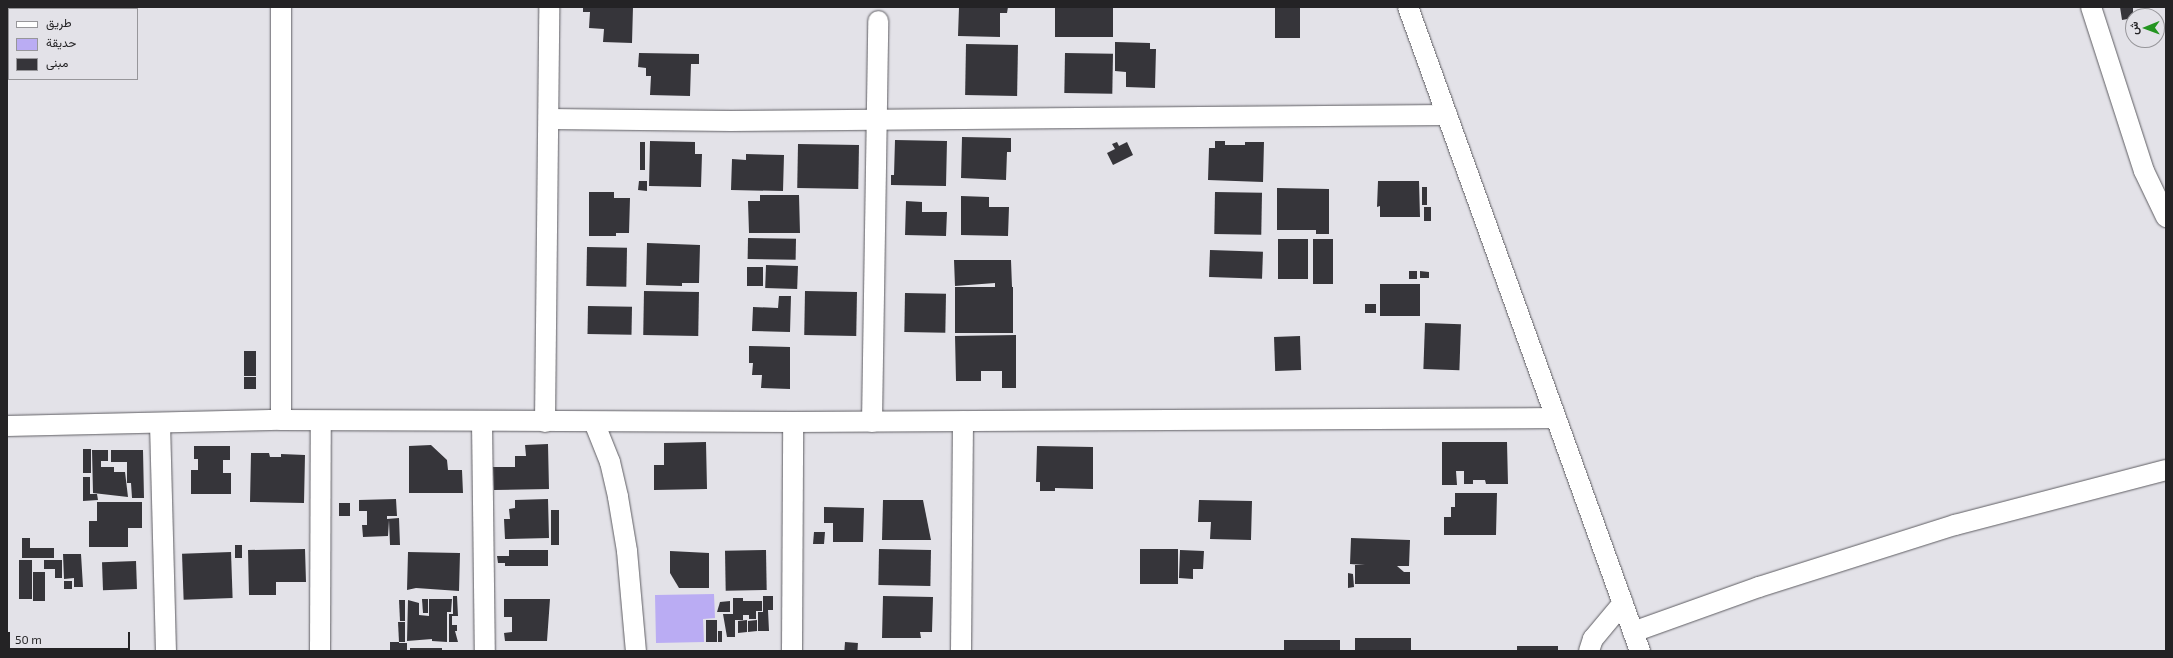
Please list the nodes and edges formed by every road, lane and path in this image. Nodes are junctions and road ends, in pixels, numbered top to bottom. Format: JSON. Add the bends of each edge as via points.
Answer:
{"nodes":[{"id":1,"x":280,"y":7,"type":"edge"},
{"id":2,"x":549,"y":7,"type":"edge"},
{"id":3,"x":1408,"y":7,"type":"edge"},
{"id":4,"x":2091,"y":7,"type":"edge"},
{"id":5,"x":878,"y":22,"type":"dead end"},
{"id":6,"x":1447,"y":115,"type":"junction"},
{"id":7,"x":550,"y":119,"type":"junction"},
{"id":8,"x":876,"y":120,"type":"junction"},
{"id":9,"x":2166,"y":216,"type":"edge"},
{"id":10,"x":1556,"y":418,"type":"junction"},
{"id":11,"x":280,"y":420,"type":"junction"},
{"id":12,"x":321,"y":421,"type":"junction"},
{"id":13,"x":482,"y":421,"type":"junction"},
{"id":14,"x":964,"y":421,"type":"junction"},
{"id":15,"x":545,"y":422,"type":"junction"},
{"id":16,"x":594,"y":422,"type":"junction"},
{"id":17,"x":793,"y":422,"type":"junction"},
{"id":18,"x":872,"y":422,"type":"junction"},
{"id":19,"x":160,"y":423,"type":"junction"},
{"id":20,"x":7,"y":426,"type":"edge"},
{"id":21,"x":2166,"y":470,"type":"edge"},
{"id":22,"x":1623,"y":603,"type":"junction"},
{"id":23,"x":1633,"y":632,"type":"junction"},
{"id":24,"x":166,"y":651,"type":"edge"},
{"id":25,"x":320,"y":651,"type":"edge"},
{"id":26,"x":485,"y":651,"type":"edge"},
{"id":27,"x":636,"y":651,"type":"edge"},
{"id":28,"x":792,"y":651,"type":"edge"},
{"id":29,"x":962,"y":651,"type":"edge"},
{"id":30,"x":1589,"y":651,"type":"edge"},
{"id":31,"x":1640,"y":651,"type":"edge"}],
"edges":[{"from":1,"to":11,"type":"street"},
{"from":2,"to":7,"type":"street"},
{"from":3,"to":6,"type":"street"},
{"from":4,"to":9,"type":"street","via":[[2144,171]]},
{"from":5,"to":8,"type":"street"},
{"from":6,"to":8,"type":"street"},
{"from":6,"to":10,"type":"street"},
{"from":7,"to":8,"type":"street"},
{"from":7,"to":15,"type":"street"},
{"from":8,"to":18,"type":"street"},
{"from":10,"to":14,"type":"street"},
{"from":10,"to":22,"type":"street"},
{"from":11,"to":12,"type":"street"},
{"from":11,"to":19,"type":"street"},
{"from":12,"to":13,"type":"street"},
{"from":12,"to":25,"type":"street"},
{"from":13,"to":15,"type":"street"},
{"from":13,"to":26,"type":"street"},
{"from":14,"to":18,"type":"street"},
{"from":14,"to":29,"type":"street"},
{"from":15,"to":16,"type":"street"},
{"from":16,"to":17,"type":"street"},
{"from":16,"to":27,"type":"street","via":[[610,462],[618,497],[627,551]]},
{"from":17,"to":18,"type":"street"},
{"from":17,"to":28,"type":"street"},
{"from":19,"to":20,"type":"street"},
{"from":19,"to":24,"type":"street"},
{"from":21,"to":23,"type":"street","via":[[1955,525],[1759,587]]},
{"from":22,"to":23,"type":"street"},
{"from":22,"to":30,"type":"street","via":[[1594,639]]},
{"from":23,"to":31,"type":"street"}]}
